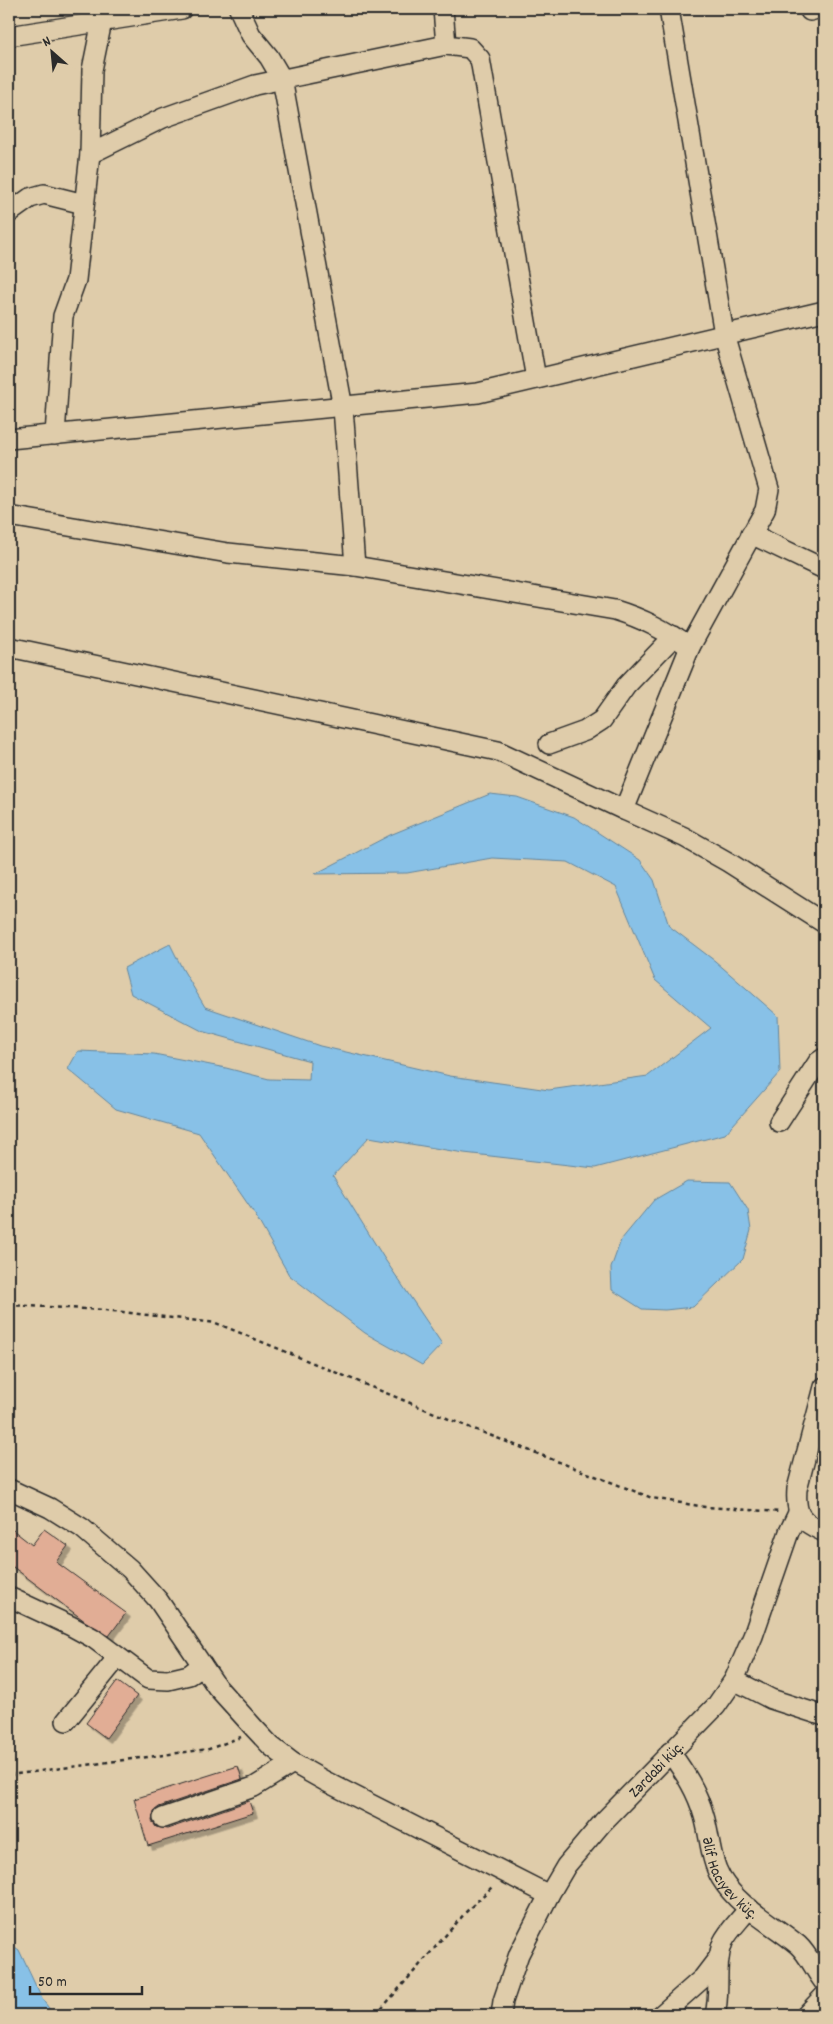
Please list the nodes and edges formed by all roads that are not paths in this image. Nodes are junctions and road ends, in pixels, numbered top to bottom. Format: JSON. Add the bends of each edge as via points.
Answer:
{"nodes":[{"id":1,"x":182,"y":9,"type":"edge"},
{"id":2,"x":239,"y":9,"type":"edge"},
{"id":3,"x":443,"y":9,"type":"edge"},
{"id":4,"x":669,"y":9,"type":"edge"},
{"id":5,"x":102,"y":21,"type":"junction"},
{"id":6,"x":9,"y":36,"type":"edge"},
{"id":7,"x":446,"y":45,"type":"junction"},
{"id":8,"x":282,"y":79,"type":"junction"},
{"id":9,"x":90,"y":154,"type":"junction"},
{"id":10,"x":84,"y":204,"type":"junction"},
{"id":11,"x":9,"y":212,"type":"edge"},
{"id":12,"x":824,"y":311,"type":"edge"},
{"id":13,"x":724,"y":334,"type":"junction"},
{"id":14,"x":536,"y":380,"type":"junction"},
{"id":15,"x":343,"y":408,"type":"junction"},
{"id":16,"x":55,"y":435,"type":"junction"},
{"id":17,"x":9,"y":439,"type":"edge"},
{"id":18,"x":9,"y":516,"type":"edge"},
{"id":19,"x":752,"y":534,"type":"junction"},
{"id":20,"x":355,"y":566,"type":"junction"},
{"id":21,"x":824,"y":569,"type":"edge"},
{"id":22,"x":674,"y":636,"type":"junction"},
{"id":23,"x":9,"y":647,"type":"edge"},
{"id":24,"x":690,"y":647,"type":"junction"},
{"id":25,"x":549,"y":744,"type":"dead end"},
{"id":26,"x":624,"y":810,"type":"junction"},
{"id":27,"x":824,"y":922,"type":"edge"},
{"id":28,"x":824,"y":1058,"type":"edge"},
{"id":29,"x":779,"y":1122,"type":"dead end"},
{"id":30,"x":824,"y":1387,"type":"edge"},
{"id":31,"x":9,"y":1489,"type":"edge"},
{"id":32,"x":798,"y":1513,"type":"junction"},
{"id":33,"x":824,"y":1532,"type":"edge"},
{"id":34,"x":9,"y":1597,"type":"edge"},
{"id":35,"x":118,"y":1657,"type":"junction"},
{"id":36,"x":202,"y":1666,"type":"junction"},
{"id":37,"x":734,"y":1680,"type":"junction"},
{"id":38,"x":824,"y":1716,"type":"edge"},
{"id":39,"x":66,"y":1721,"type":"dead end"},
{"id":40,"x":670,"y":1752,"type":"junction"},
{"id":41,"x":293,"y":1763,"type":"junction"},
{"id":42,"x":163,"y":1818,"type":"dead end"},
{"id":43,"x":549,"y":1895,"type":"junction"},
{"id":44,"x":749,"y":1908,"type":"junction"},
{"id":45,"x":719,"y":1957,"type":"junction"},
{"id":46,"x":824,"y":1982,"type":"edge"},
{"id":47,"x":824,"y":1996,"type":"edge"},
{"id":48,"x":501,"y":2015,"type":"edge"},
{"id":49,"x":661,"y":2015,"type":"edge"},
{"id":50,"x":715,"y":2015,"type":"edge"},
{"id":51,"x":806,"y":2015,"type":"edge"}],
"edges":[{"from":1,"to":5,"type":"street"},
{"from":2,"to":8,"type":"street","via":[[251,35]]},
{"from":3,"to":7,"type":"street"},
{"from":4,"to":13,"type":"street"},
{"from":5,"to":6,"type":"street"},
{"from":5,"to":9,"type":"street","via":[[92,70]]},
{"from":7,"to":8,"type":"street"},
{"from":7,"to":14,"type":"street","via":[[470,48],[480,59]]},
{"from":8,"to":9,"type":"street","via":[[255,84],[163,118]]},
{"from":8,"to":15,"type":"street"},
{"from":9,"to":10,"type":"street"},
{"from":10,"to":11,"type":"street","via":[[44,194],[30,198]]},
{"from":10,"to":16,"type":"street","via":[[76,280],[63,316]]},
{"from":12,"to":13,"type":"street"},
{"from":13,"to":14,"type":"street"},
{"from":13,"to":19,"type":"street","via":[[769,489],[765,510]]},
{"from":14,"to":15,"type":"street","via":[[478,393]]},
{"from":15,"to":16,"type":"street"},
{"from":15,"to":20,"type":"street"},
{"from":16,"to":17,"type":"street"},
{"from":18,"to":20,"type":"street","via":[[228,553]]},
{"from":19,"to":21,"type":"street"},
{"from":19,"to":24,"type":"street"},
{"from":20,"to":22,"type":"street","via":[[615,610],[639,617]]},
{"from":22,"to":24,"type":"street"},
{"from":22,"to":25,"type":"street","via":[[626,686],[602,720],[585,731]]},
{"from":23,"to":26,"type":"street","via":[[498,751]]},
{"from":24,"to":26,"type":"street"},
{"from":26,"to":27,"type":"street","via":[[684,837]]},
{"from":28,"to":29,"type":"street","via":[[818,1062]]},
{"from":30,"to":32,"type":"street","via":[[797,1489]]},
{"from":31,"to":36,"type":"street","via":[[50,1508],[82,1528],[130,1569],[158,1600]]},
{"from":32,"to":33,"type":"street","via":[[807,1523]]},
{"from":32,"to":37,"type":"street","name":"Zərdabi küç."},
{"from":34,"to":35,"type":"street","via":[[93,1638]]},
{"from":35,"to":36,"type":"street","via":[[148,1678],[168,1680],[189,1675]]},
{"from":35,"to":39,"type":"street"},
{"from":36,"to":41,"type":"street","via":[[271,1746]]},
{"from":37,"to":38,"type":"street","via":[[771,1699]]},
{"from":37,"to":40,"type":"street","name":"Zərdabi küç.","via":[[716,1706]]},
{"from":40,"to":43,"type":"street","name":"Zərdabi küç.","via":[[603,1822],[566,1866]]},
{"from":40,"to":44,"type":"street","name":"Əlif Hacıyev küç.","via":[[697,1792],[713,1858],[721,1877]]},
{"from":41,"to":42,"type":"street","via":[[254,1788]]},
{"from":41,"to":43,"type":"street"},
{"from":43,"to":48,"type":"street","name":"Zərdabi küç.","via":[[520,1954],[503,2000]]},
{"from":44,"to":45,"type":"street","via":[[724,1941]]},
{"from":44,"to":46,"type":"street","name":"Əlif Hacıyev küç.","via":[[799,1946]]},
{"from":45,"to":49,"type":"street","via":[[703,1978]]},
{"from":45,"to":50,"type":"street"},
{"from":47,"to":51,"type":"street"}]}
